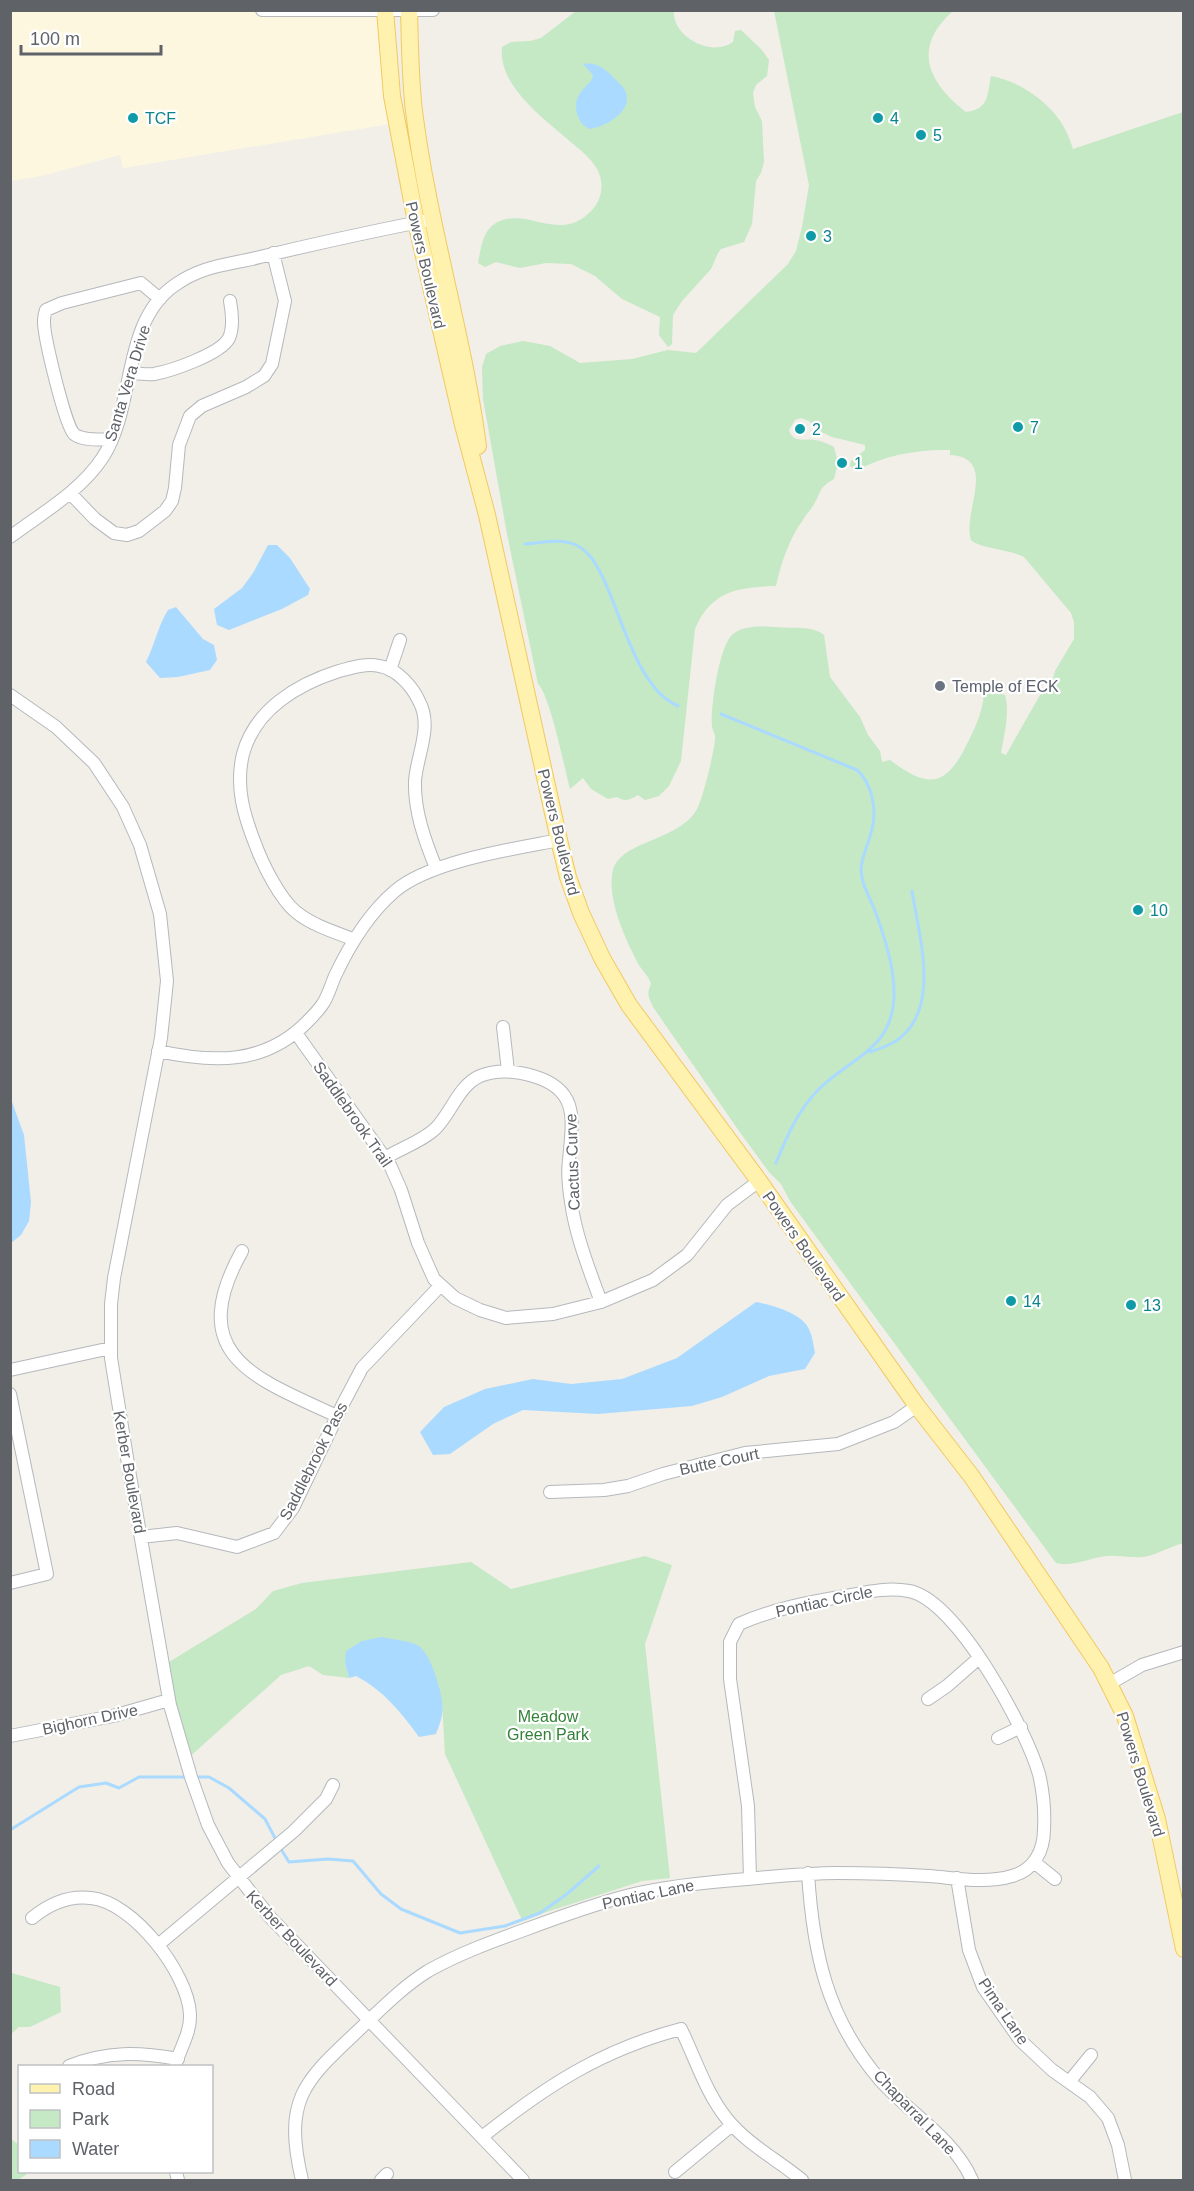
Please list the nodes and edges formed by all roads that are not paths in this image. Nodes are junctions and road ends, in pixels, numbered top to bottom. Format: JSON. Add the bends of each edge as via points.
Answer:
{"nodes":[{"id":1,"x":262,"y":10,"type":"edge"},
{"id":2,"x":433,"y":10,"type":"edge"},
{"id":3,"x":385,"y":11,"type":"edge"},
{"id":4,"x":409,"y":11,"type":"edge"},
{"id":5,"x":433,"y":219,"type":"junction"},
{"id":6,"x":416,"y":222,"type":"junction"},
{"id":7,"x":273,"y":253,"type":"junction"},
{"id":8,"x":160,"y":299,"type":"junction"},
{"id":9,"x":230,"y":301,"type":"dead end"},
{"id":10,"x":130,"y":373,"type":"junction"},
{"id":11,"x":111,"y":440,"type":"junction"},
{"id":12,"x":70,"y":493,"type":"junction"},
{"id":13,"x":487,"y":515,"type":"junction"},
{"id":14,"x":10,"y":537,"type":"edge"},
{"id":15,"x":400,"y":640,"type":"dead end"},
{"id":16,"x":390,"y":670,"type":"junction"},
{"id":17,"x":10,"y":695,"type":"edge"},
{"id":18,"x":559,"y":840,"type":"junction"},
{"id":19,"x":436,"y":868,"type":"junction"},
{"id":20,"x":353,"y":939,"type":"junction"},
{"id":21,"x":503,"y":1027,"type":"dead end"},
{"id":22,"x":296,"y":1033,"type":"junction"},
{"id":23,"x":158,"y":1051,"type":"junction"},
{"id":24,"x":508,"y":1071,"type":"junction"},
{"id":25,"x":385,"y":1158,"type":"junction"},
{"id":26,"x":759,"y":1181,"type":"junction"},
{"id":27,"x":242,"y":1251,"type":"dead end"},
{"id":28,"x":441,"y":1285,"type":"junction"},
{"id":29,"x":601,"y":1302,"type":"junction"},
{"id":30,"x":111,"y":1348,"type":"junction"},
{"id":31,"x":10,"y":1370,"type":"edge"},
{"id":32,"x":10,"y":1394,"type":"edge"},
{"id":33,"x":917,"y":1406,"type":"junction"},
{"id":34,"x":337,"y":1416,"type":"junction"},
{"id":35,"x":550,"y":1492,"type":"dead end"},
{"id":36,"x":141,"y":1537,"type":"junction"},
{"id":37,"x":10,"y":1584,"type":"edge"},
{"id":38,"x":1184,"y":1652,"type":"edge"},
{"id":39,"x":979,"y":1658,"type":"junction"},
{"id":40,"x":1109,"y":1684,"type":"junction"},
{"id":41,"x":927,"y":1699,"type":"dead end"},
{"id":42,"x":169,"y":1700,"type":"junction"},
{"id":43,"x":1021,"y":1727,"type":"junction"},
{"id":44,"x":10,"y":1736,"type":"edge"},
{"id":45,"x":998,"y":1738,"type":"dead end"},
{"id":46,"x":333,"y":1785,"type":"dead end"},
{"id":47,"x":1034,"y":1862,"type":"junction"},
{"id":48,"x":808,"y":1873,"type":"junction"},
{"id":49,"x":238,"y":1877,"type":"junction"},
{"id":50,"x":750,"y":1878,"type":"junction"},
{"id":51,"x":957,"y":1878,"type":"junction"},
{"id":52,"x":1055,"y":1880,"type":"dead end"},
{"id":53,"x":32,"y":1918,"type":"dead end"},
{"id":54,"x":158,"y":1945,"type":"junction"},
{"id":55,"x":1184,"y":1949,"type":"edge"},
{"id":56,"x":369,"y":2020,"type":"junction"},
{"id":57,"x":1091,"y":2055,"type":"dead end"},
{"id":58,"x":176,"y":2063,"type":"edge"},
{"id":59,"x":75,"y":2065,"type":"edge"},
{"id":60,"x":1069,"y":2082,"type":"junction"},
{"id":61,"x":732,"y":2125,"type":"junction"},
{"id":62,"x":482,"y":2137,"type":"junction"},
{"id":63,"x":675,"y":2172,"type":"dead end"},
{"id":64,"x":302,"y":2181,"type":"edge"},
{"id":65,"x":523,"y":2181,"type":"edge"},
{"id":66,"x":802,"y":2181,"type":"edge"},
{"id":67,"x":972,"y":2181,"type":"edge"},
{"id":68,"x":1125,"y":2181,"type":"edge"}],
"edges":[{"from":1,"to":3,"type":"street"},
{"from":2,"to":4,"type":"street"},
{"from":3,"to":4,"type":"street"},
{"from":3,"to":6,"type":"main road","name":"Powers Boulevard","via":[[392,96]]},
{"from":4,"to":5,"type":"main road","name":"Powers Boulevard","via":[[414,112]]},
{"from":5,"to":6,"type":"street","name":"Santa Vera Drive"},
{"from":5,"to":13,"type":"main road","name":"Powers Boulevard","via":[[467,374]]},
{"from":6,"to":7,"type":"street","name":"Santa Vera Drive"},
{"from":6,"to":13,"type":"main road","name":"Powers Boulevard"},
{"from":7,"to":8,"type":"street","name":"Santa Vera Drive","via":[[216,265],[176,284]]},
{"from":7,"to":12,"type":"street","via":[[285,302],[272,364],[264,376],[202,406],[190,416],[179,445],[172,501],[165,511],[139,531],[127,535],[114,533]]},
{"from":8,"to":10,"type":"street","name":"Santa Vera Drive","via":[[148,312]]},
{"from":8,"to":11,"type":"street","via":[[141,283],[46,310],[44,320],[53,369],[67,423],[81,437]]},
{"from":9,"to":10,"type":"street","via":[[232,326],[228,340],[215,351],[152,375]]},
{"from":10,"to":11,"type":"street","name":"Santa Vera Drive"},
{"from":11,"to":12,"type":"street","name":"Santa Vera Drive","via":[[103,457]]},
{"from":12,"to":14,"type":"street","name":"Santa Vera Drive"},
{"from":13,"to":18,"type":"main road","name":"Powers Boulevard"},
{"from":15,"to":16,"type":"street"},
{"from":16,"to":19,"type":"street","via":[[410,686],[425,717],[415,780],[416,803],[424,841]]},
{"from":16,"to":20,"type":"street","via":[[368,665],[348,669],[317,678],[275,703],[255,727],[244,753],[239,784],[244,814],[259,856],[280,891],[296,912]]},
{"from":17,"to":23,"type":"street","name":"Kerber Boulevard","via":[[56,727],[94,763],[123,807],[140,845],[160,914],[167,981]]},
{"from":18,"to":19,"type":"street"},
{"from":18,"to":26,"type":"main road","name":"Powers Boulevard","via":[[581,913],[629,1005]]},
{"from":19,"to":20,"type":"street","via":[[396,889]]},
{"from":20,"to":22,"type":"street","via":[[322,1005]]},
{"from":21,"to":24,"type":"street"},
{"from":22,"to":23,"type":"street","via":[[250,1056],[204,1059]]},
{"from":22,"to":25,"type":"street","name":"Saddlebrook Trail"},
{"from":23,"to":30,"type":"street","name":"Kerber Boulevard","via":[[114,1278]]},
{"from":24,"to":25,"type":"street","name":"Cactus Curve","via":[[478,1077],[436,1128]]},
{"from":24,"to":29,"type":"street","name":"Cactus Curve","via":[[541,1078],[568,1100],[573,1120],[568,1165],[570,1200],[576,1232]]},
{"from":25,"to":28,"type":"street","name":"Saddlebrook Trail","via":[[401,1190],[418,1243],[434,1279]]},
{"from":26,"to":29,"type":"street","name":"Saddlebrook Trail","via":[[727,1205],[687,1255],[653,1280]]},
{"from":26,"to":33,"type":"main road","name":"Powers Boulevard"},
{"from":27,"to":34,"type":"street","via":[[222,1295],[220,1320],[229,1348],[240,1364],[271,1386]]},
{"from":28,"to":29,"type":"street","name":"Saddlebrook Trail","via":[[455,1298],[506,1318],[553,1314]]},
{"from":28,"to":34,"type":"street","name":"Saddlebrook Pass","via":[[363,1368]]},
{"from":30,"to":31,"type":"street"},
{"from":30,"to":36,"type":"street","name":"Kerber Boulevard"},
{"from":32,"to":37,"type":"street","via":[[47,1574]]},
{"from":33,"to":35,"type":"street","name":"Butte Court","via":[[894,1422],[838,1444],[745,1453],[628,1486]]},
{"from":33,"to":40,"type":"main road","name":"Powers Boulevard","via":[[972,1477]]},
{"from":34,"to":36,"type":"street","name":"Saddlebrook Pass","via":[[293,1508],[274,1533],[237,1547],[177,1533]]},
{"from":36,"to":42,"type":"street","name":"Kerber Boulevard"},
{"from":38,"to":40,"type":"street","via":[[1142,1665]]},
{"from":39,"to":41,"type":"street"},
{"from":39,"to":43,"type":"street","name":"Pontiac Circle"},
{"from":39,"to":50,"type":"street","name":"Pontiac Circle","via":[[945,1614],[927,1598],[911,1591],[882,1589],[809,1602],[739,1624],[730,1642],[730,1679],[748,1806]]},
{"from":40,"to":55,"type":"main road","name":"Powers Boulevard","via":[[1125,1716],[1157,1819]]},
{"from":42,"to":44,"type":"street","name":"Bighorn Drive","via":[[113,1716]]},
{"from":42,"to":49,"type":"street","name":"Kerber Boulevard","via":[[208,1825]]},
{"from":43,"to":45,"type":"street"},
{"from":43,"to":47,"type":"street","name":"Pontiac Circle","via":[[1039,1774],[1045,1816],[1044,1844]]},
{"from":46,"to":49,"type":"street","via":[[326,1799],[294,1831]]},
{"from":47,"to":51,"type":"street","via":[[1024,1873],[1008,1878]]},
{"from":47,"to":52,"type":"street"},
{"from":48,"to":50,"type":"street","name":"Pontiac Lane"},
{"from":48,"to":51,"type":"street","name":"Pontiac Lane"},
{"from":48,"to":67,"type":"street","name":"Chaparral Lane","via":[[819,1962],[830,1999],[846,2030],[880,2080],[942,2138],[967,2168]]},
{"from":49,"to":54,"type":"street"},
{"from":49,"to":56,"type":"street","name":"Kerber Boulevard","via":[[269,1916]]},
{"from":50,"to":56,"type":"street","name":"Pontiac Lane","via":[[632,1895],[474,1948],[407,1986]]},
{"from":51,"to":60,"type":"street","name":"Pima Lane","via":[[969,1950],[983,1988],[1020,2040]]},
{"from":53,"to":54,"type":"street","via":[[57,1902],[72,1898],[107,1901],[130,1916]]},
{"from":54,"to":58,"type":"street","via":[[176,1969],[190,2011],[189,2029]]},
{"from":56,"to":62,"type":"street","name":"Kerber Boulevard"},
{"from":56,"to":64,"type":"street","name":"Pontiac Lane","via":[[313,2076],[300,2098],[294,2121]]},
{"from":57,"to":60,"type":"street"},
{"from":58,"to":59,"type":"street","via":[[125,2053]]},
{"from":60,"to":68,"type":"street","name":"Pima Lane","via":[[1090,2097],[1108,2118],[1119,2145]]},
{"from":61,"to":62,"type":"street","via":[[710,2095],[681,2029],[650,2037],[587,2063],[528,2100]]},
{"from":61,"to":63,"type":"street"},
{"from":61,"to":66,"type":"street"},
{"from":62,"to":65,"type":"street","name":"Kerber Boulevard"}]}
